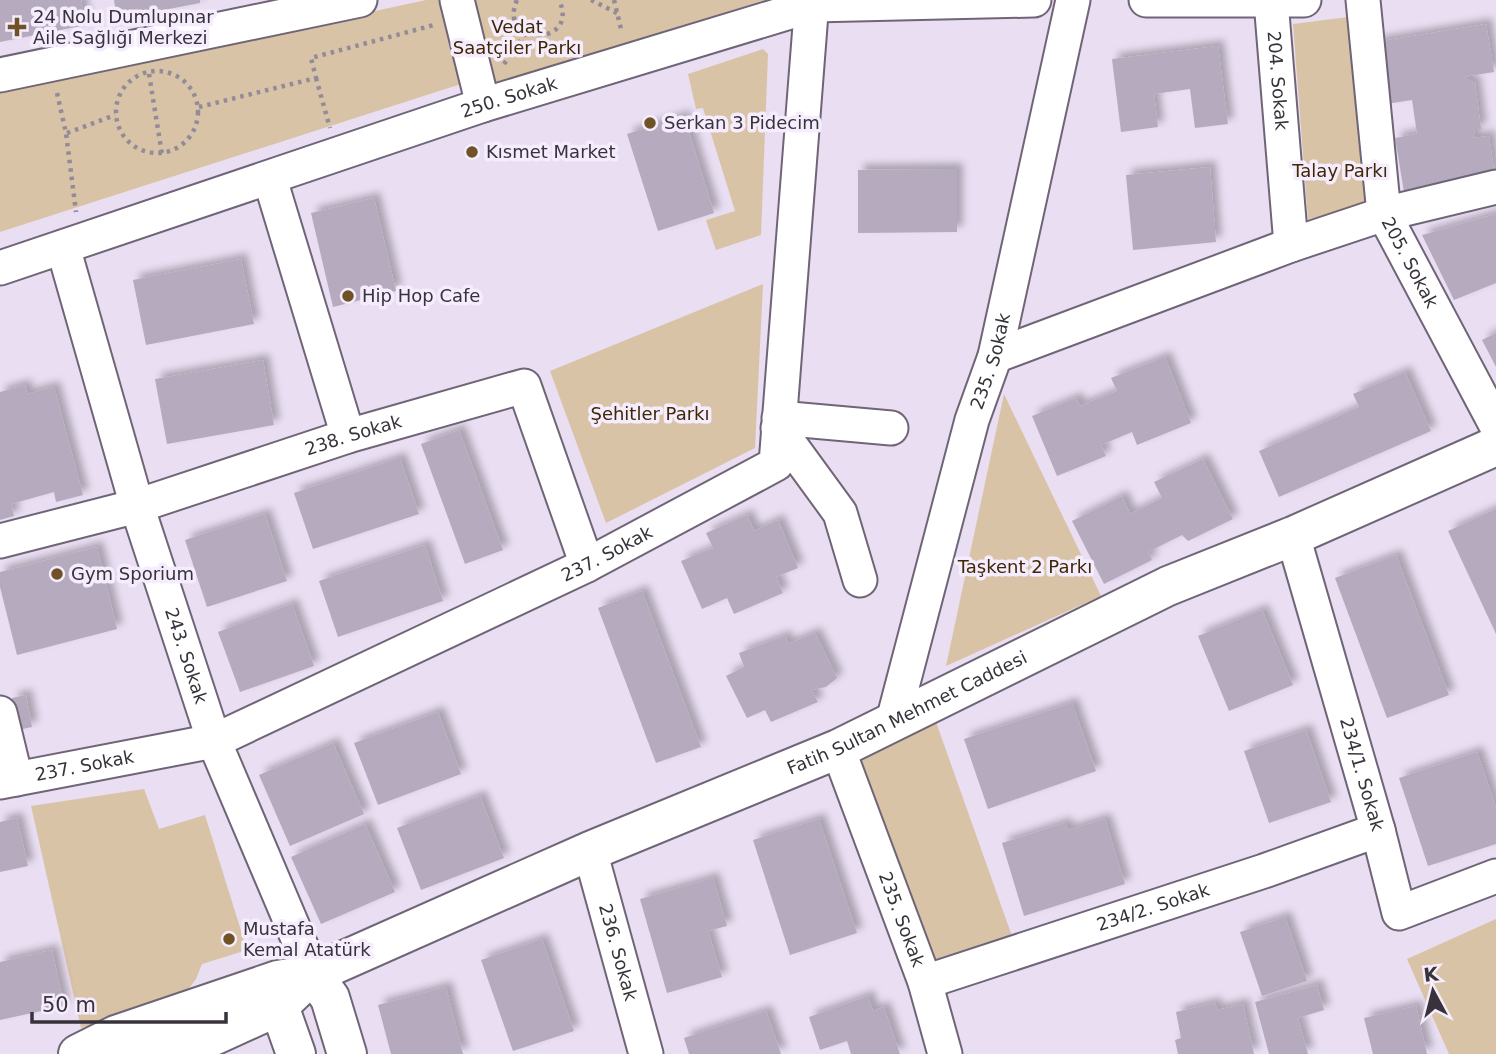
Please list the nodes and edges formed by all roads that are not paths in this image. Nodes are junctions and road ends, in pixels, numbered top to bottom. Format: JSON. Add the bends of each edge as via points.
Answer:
{"nodes":[{"id":1,"x":360,"y":0,"type":"edge"},
{"id":2,"x":1034,"y":0,"type":"edge"},
{"id":3,"x":1073,"y":0,"type":"edge"},
{"id":4,"x":1146,"y":0,"type":"edge"},
{"id":5,"x":1304,"y":0,"type":"edge"},
{"id":6,"x":1363,"y":0,"type":"edge"},
{"id":7,"x":1271,"y":1,"type":"edge"},
{"id":8,"x":813,"y":2,"type":"edge"},
{"id":9,"x":460,"y":9,"type":"edge"},
{"id":10,"x":0,"y":75,"type":"edge"},
{"id":11,"x":483,"y":105,"type":"junction"},
{"id":12,"x":270,"y":179,"type":"junction"},
{"id":13,"x":1496,"y":187,"type":"edge"},
{"id":14,"x":1384,"y":214,"type":"junction"},
{"id":15,"x":71,"y":244,"type":"junction"},
{"id":16,"x":1291,"y":245,"type":"junction"},
{"id":17,"x":0,"y":268,"type":"edge"},
{"id":18,"x":995,"y":356,"type":"junction"},
{"id":19,"x":779,"y":423,"type":"junction"},
{"id":20,"x":1496,"y":425,"type":"edge"},
{"id":21,"x":891,"y":428,"type":"dead end"},
{"id":22,"x":348,"y":436,"type":"junction"},
{"id":23,"x":1496,"y":446,"type":"edge"},
{"id":24,"x":136,"y":506,"type":"junction"},
{"id":25,"x":1293,"y":536,"type":"junction"},
{"id":26,"x":0,"y":541,"type":"edge"},
{"id":27,"x":587,"y":565,"type":"junction"},
{"id":28,"x":860,"y":580,"type":"dead end"},
{"id":29,"x":0,"y":713,"type":"edge"},
{"id":30,"x":893,"y":721,"type":"junction"},
{"id":31,"x":214,"y":741,"type":"junction"},
{"id":32,"x":838,"y":749,"type":"junction"},
{"id":33,"x":8,"y":781,"type":"edge"},
{"id":34,"x":1378,"y":830,"type":"junction"},
{"id":35,"x":590,"y":851,"type":"junction"},
{"id":36,"x":1496,"y":876,"type":"edge"},
{"id":37,"x":313,"y":974,"type":"junction"},
{"id":38,"x":925,"y":982,"type":"junction"},
{"id":39,"x":279,"y":1006,"type":"junction"},
{"id":40,"x":78,"y":1054,"type":"edge"},
{"id":41,"x":139,"y":1054,"type":"edge"},
{"id":42,"x":296,"y":1054,"type":"edge"},
{"id":43,"x":347,"y":1054,"type":"edge"},
{"id":44,"x":646,"y":1054,"type":"edge"},
{"id":45,"x":945,"y":1054,"type":"edge"}],
"edges":[{"from":1,"to":10,"type":"street","via":[[145,59],[50,65]]},
{"from":2,"to":8,"type":"street","name":"250. Sokak"},
{"from":3,"to":18,"type":"street","name":"235. Sokak"},
{"from":4,"to":7,"type":"street"},
{"from":5,"to":7,"type":"street"},
{"from":6,"to":14,"type":"street","name":"205. Sokak"},
{"from":7,"to":16,"type":"street","name":"204. Sokak"},
{"from":8,"to":11,"type":"street","name":"250. Sokak"},
{"from":8,"to":19,"type":"street","name":"237. Sokak"},
{"from":9,"to":11,"type":"street"},
{"from":11,"to":12,"type":"street","name":"250. Sokak"},
{"from":12,"to":15,"type":"street","name":"250. Sokak"},
{"from":12,"to":22,"type":"street"},
{"from":13,"to":14,"type":"street"},
{"from":14,"to":16,"type":"street"},
{"from":14,"to":20,"type":"street","name":"205. Sokak"},
{"from":15,"to":17,"type":"street","name":"250. Sokak"},
{"from":15,"to":24,"type":"street","name":"243. Sokak"},
{"from":16,"to":18,"type":"street"},
{"from":18,"to":30,"type":"street","name":"235. Sokak","via":[[972,420]]},
{"from":19,"to":21,"type":"street"},
{"from":19,"to":27,"type":"street","name":"237. Sokak","via":[[776,464]]},
{"from":19,"to":28,"type":"street","via":[[840,513]]},
{"from":22,"to":24,"type":"street","name":"238. Sokak"},
{"from":22,"to":27,"type":"street","name":"238. Sokak","via":[[524,386]]},
{"from":23,"to":25,"type":"main road","name":"Fatih Sultan Mehmet Caddesi"},
{"from":24,"to":26,"type":"street","name":"238. Sokak"},
{"from":24,"to":31,"type":"street","name":"243. Sokak"},
{"from":25,"to":30,"type":"main road","name":"Fatih Sultan Mehmet Caddesi","via":[[1168,586]]},
{"from":25,"to":34,"type":"street","name":"234/1. Sokak"},
{"from":27,"to":31,"type":"street","name":"237. Sokak"},
{"from":29,"to":33,"type":"street"},
{"from":30,"to":32,"type":"main road","name":"Fatih Sultan Mehmet Caddesi"},
{"from":31,"to":33,"type":"street","name":"237. Sokak"},
{"from":31,"to":37,"type":"street","name":"243. Sokak"},
{"from":32,"to":35,"type":"main road","name":"Fatih Sultan Mehmet Caddesi"},
{"from":32,"to":38,"type":"street","name":"235. Sokak"},
{"from":34,"to":36,"type":"street","name":"234/1. Sokak","via":[[1399,913]]},
{"from":34,"to":38,"type":"street","name":"234/2. Sokak"},
{"from":35,"to":37,"type":"main road","name":"Fatih Sultan Mehmet Caddesi"},
{"from":35,"to":44,"type":"street","name":"236. Sokak"},
{"from":37,"to":39,"type":"main road"},
{"from":37,"to":40,"type":"main road","via":[[278,980],[116,1035]]},
{"from":37,"to":43,"type":"main road","via":[[330,998]]},
{"from":38,"to":45,"type":"street","name":"235. Sokak"},
{"from":39,"to":41,"type":"main road","via":[[202,1041]]},
{"from":39,"to":42,"type":"main road"}]}
